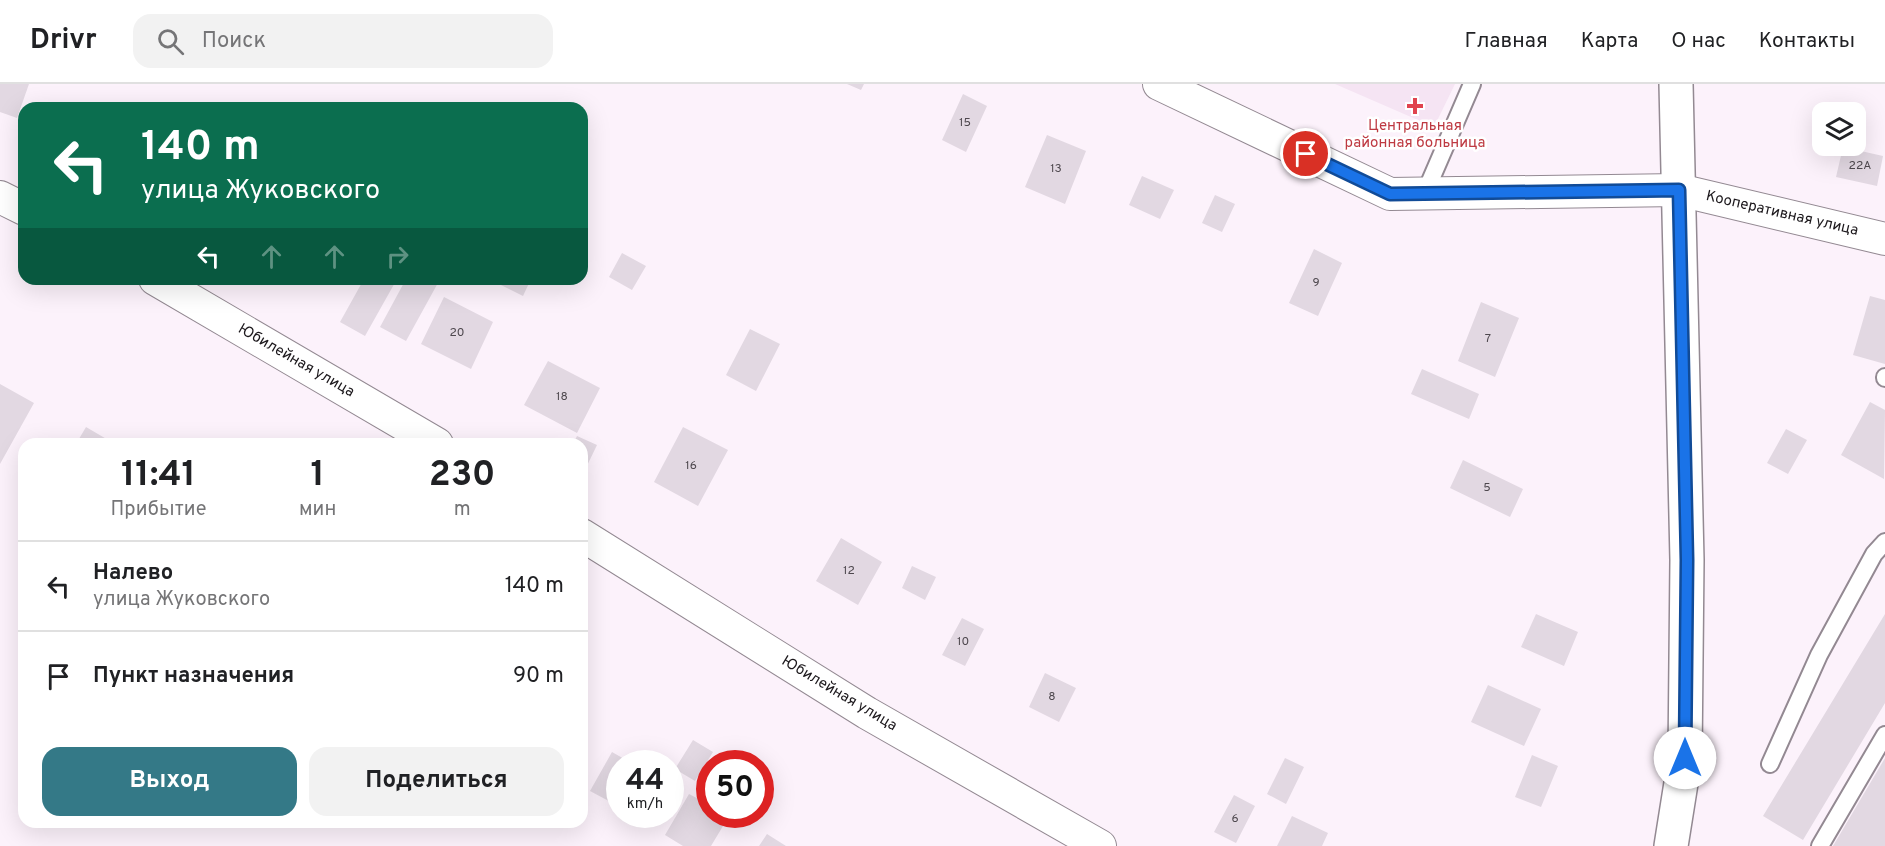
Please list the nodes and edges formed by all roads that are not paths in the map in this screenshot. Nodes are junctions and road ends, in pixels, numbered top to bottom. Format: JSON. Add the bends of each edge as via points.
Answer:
{"nodes":[{"id":1,"x":1160,"y":84,"type":"edge"},
{"id":2,"x":1472,"y":84,"type":"edge"},
{"id":3,"x":1676,"y":84,"type":"edge"},
{"id":4,"x":1679,"y":190,"type":"junction"},
{"id":5,"x":1425,"y":193,"type":"junction"},
{"id":6,"x":0,"y":197,"type":"edge"},
{"id":7,"x":18,"y":206,"type":"edge"},
{"id":8,"x":1885,"y":239,"type":"edge"},
{"id":9,"x":165,"y":285,"type":"edge"},
{"id":10,"x":427,"y":438,"type":"edge"},
{"id":11,"x":588,"y":539,"type":"edge"},
{"id":12,"x":1885,"y":542,"type":"edge"},
{"id":13,"x":1885,"y":735,"type":"edge"},
{"id":14,"x":1770,"y":764,"type":"dead end"},
{"id":15,"x":1100,"y":846,"type":"edge"},
{"id":16,"x":1671,"y":846,"type":"edge"},
{"id":17,"x":1820,"y":846,"type":"edge"}],
"edges":[{"from":1,"to":5,"type":"street","name":"Кооперативная улица","via":[[1390,194]]},
{"from":2,"to":5,"type":"lane"},
{"from":3,"to":4,"type":"main road"},
{"from":4,"to":5,"type":"street","name":"Кооперативная улица"},
{"from":4,"to":8,"type":"street","name":"Кооперативная улица"},
{"from":4,"to":16,"type":"main road","via":[[1687,560],[1685,758]]},
{"from":6,"to":7,"type":"street"},
{"from":9,"to":10,"type":"street","name":"Юбилейная улица"},
{"from":11,"to":15,"type":"street","name":"Юбилейная улица","via":[[867,713]]},
{"from":12,"to":14,"type":"lane","via":[[1874,554],[1819,655]]},
{"from":13,"to":17,"type":"lane"}]}
